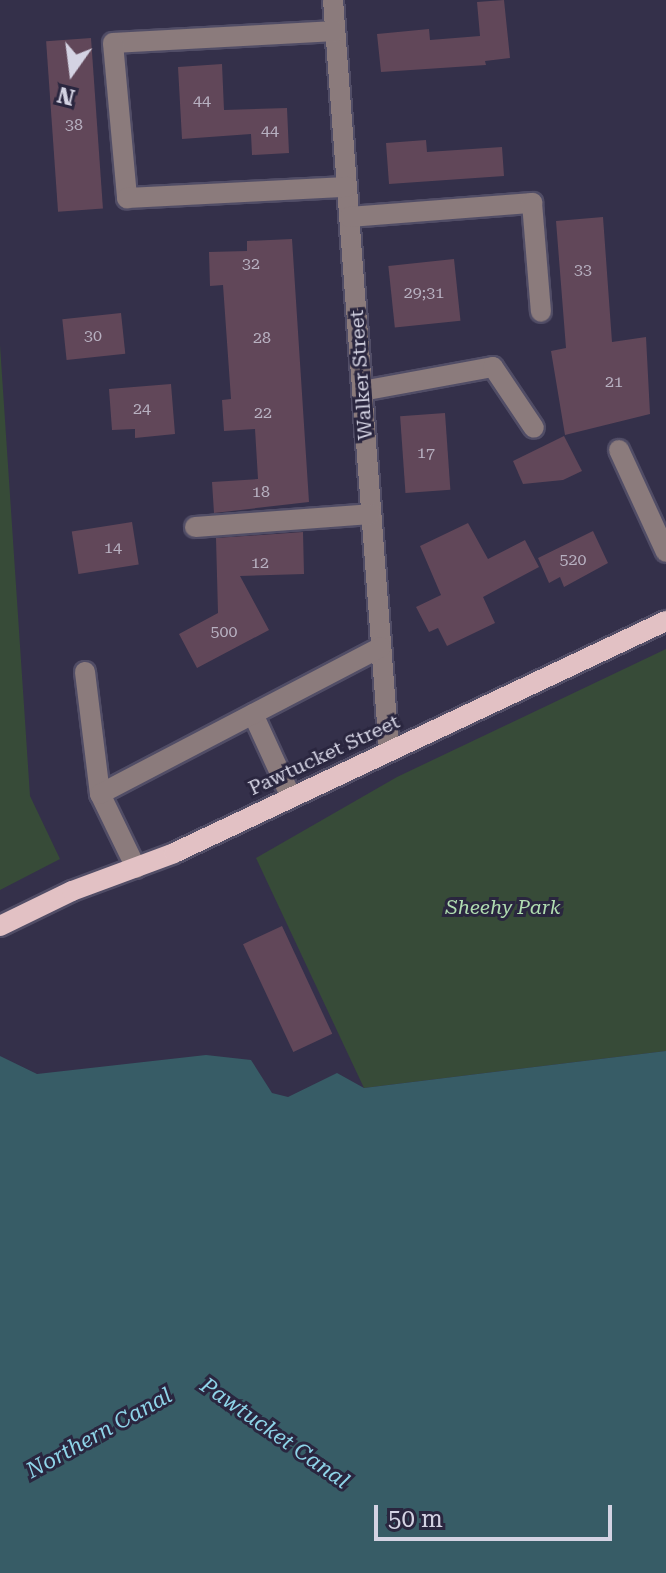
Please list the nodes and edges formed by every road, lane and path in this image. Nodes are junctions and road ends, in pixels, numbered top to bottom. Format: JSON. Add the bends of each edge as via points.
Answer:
{"nodes":[{"id":1,"x":333,"y":0,"type":"edge"},
{"id":2,"x":335,"y":31,"type":"junction"},
{"id":3,"x":347,"y":187,"type":"junction"},
{"id":4,"x":349,"y":217,"type":"junction"},
{"id":5,"x":541,"y":312,"type":"dead end"},
{"id":6,"x":362,"y":391,"type":"junction"},
{"id":7,"x":534,"y":428,"type":"dead end"},
{"id":8,"x":619,"y":450,"type":"dead end"},
{"id":9,"x":371,"y":514,"type":"junction"},
{"id":10,"x":195,"y":527,"type":"dead end"},
{"id":11,"x":666,"y":552,"type":"edge"},
{"id":12,"x":666,"y":621,"type":"edge"},
{"id":13,"x":381,"y":647,"type":"junction"},
{"id":14,"x":85,"y":672,"type":"dead end"},
{"id":15,"x":253,"y":714,"type":"junction"},
{"id":16,"x":389,"y":750,"type":"junction"},
{"id":17,"x":100,"y":794,"type":"junction"},
{"id":18,"x":291,"y":797,"type":"junction"},
{"id":19,"x":136,"y":868,"type":"junction"},
{"id":20,"x":0,"y":926,"type":"edge"}],
"edges":[{"from":1,"to":2,"type":"street","name":"Walker Street"},
{"from":2,"to":3,"type":"street","name":"Walker Street"},
{"from":2,"to":3,"type":"street","via":[[113,43],[127,198]]},
{"from":3,"to":4,"type":"street","name":"Walker Street"},
{"from":4,"to":5,"type":"street","via":[[532,203]]},
{"from":4,"to":6,"type":"street","name":"Walker Street"},
{"from":6,"to":7,"type":"street","via":[[493,367]]},
{"from":6,"to":9,"type":"street","name":"Walker Street"},
{"from":8,"to":11,"type":"street"},
{"from":9,"to":10,"type":"street"},
{"from":9,"to":13,"type":"street","name":"Walker Street"},
{"from":12,"to":16,"type":"main road","name":"Pawtucket Street"},
{"from":13,"to":15,"type":"street"},
{"from":13,"to":16,"type":"street","name":"Walker Street"},
{"from":14,"to":17,"type":"street"},
{"from":15,"to":17,"type":"street"},
{"from":15,"to":18,"type":"street"},
{"from":16,"to":18,"type":"main road","name":"Pawtucket Street"},
{"from":17,"to":19,"type":"street"},
{"from":18,"to":19,"type":"main road","name":"Pawtucket Street"},
{"from":19,"to":20,"type":"main road","name":"Pawtucket Street"}]}
